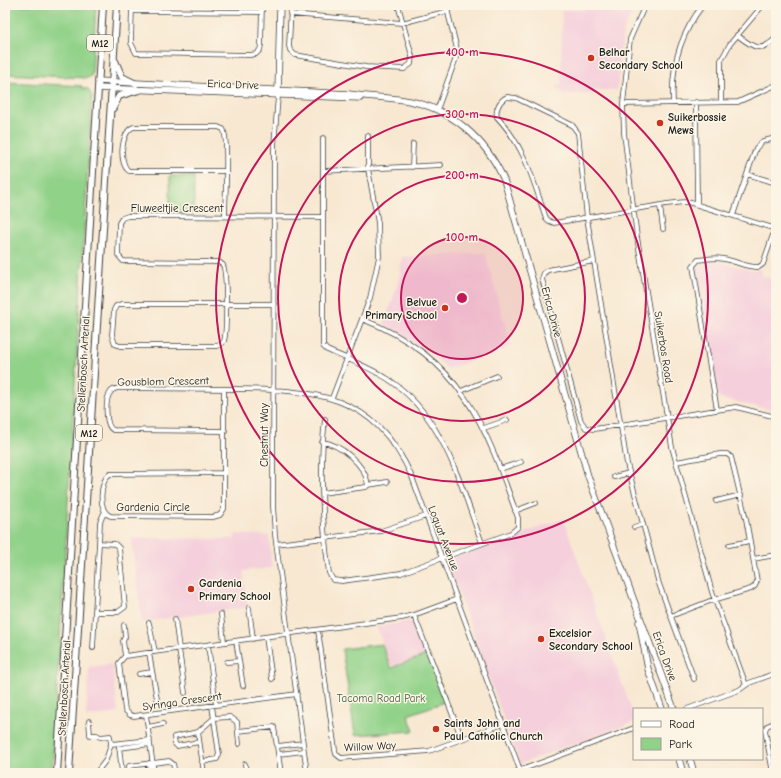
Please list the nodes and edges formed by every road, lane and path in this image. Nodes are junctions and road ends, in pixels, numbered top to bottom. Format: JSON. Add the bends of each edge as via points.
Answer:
{"nodes":[{"id":1,"x":103,"y":5,"type":"edge"},
{"id":2,"x":117,"y":5,"type":"edge"},
{"id":3,"x":132,"y":5,"type":"edge"},
{"id":4,"x":262,"y":5,"type":"edge"},
{"id":5,"x":280,"y":5,"type":"edge"},
{"id":6,"x":291,"y":5,"type":"edge"},
{"id":7,"x":398,"y":5,"type":"edge"},
{"id":8,"x":446,"y":5,"type":"edge"},
{"id":9,"x":644,"y":5,"type":"edge"},
{"id":10,"x":704,"y":5,"type":"edge"},
{"id":11,"x":763,"y":5,"type":"edge"},
{"id":12,"x":132,"y":11,"type":"junction"},
{"id":13,"x":448,"y":11,"type":"junction"},
{"id":14,"x":262,"y":12,"type":"junction"},
{"id":15,"x":290,"y":14,"type":"junction"},
{"id":16,"x":402,"y":23,"type":"junction"},
{"id":17,"x":738,"y":35,"type":"junction"},
{"id":18,"x":776,"y":38,"type":"edge"},
{"id":19,"x":114,"y":56,"type":"junction"},
{"id":20,"x":136,"y":84,"type":"junction"},
{"id":21,"x":98,"y":85,"type":"junction"},
{"id":22,"x":776,"y":85,"type":"edge"},
{"id":23,"x":112,"y":86,"type":"junction"},
{"id":24,"x":139,"y":90,"type":"junction"},
{"id":25,"x":278,"y":93,"type":"junction"},
{"id":26,"x":673,"y":102,"type":"junction"},
{"id":27,"x":696,"y":102,"type":"junction"},
{"id":28,"x":721,"y":102,"type":"junction"},
{"id":29,"x":623,"y":104,"type":"junction"},
{"id":30,"x":436,"y":110,"type":"junction"},
{"id":31,"x":110,"y":118,"type":"junction"},
{"id":32,"x":368,"y":136,"type":"dead end"},
{"id":33,"x":323,"y":138,"type":"dead end"},
{"id":34,"x":776,"y":138,"type":"edge"},
{"id":35,"x":412,"y":144,"type":"dead end"},
{"id":36,"x":441,"y":165,"type":"dead end"},
{"id":37,"x":412,"y":167,"type":"junction"},
{"id":38,"x":368,"y":169,"type":"junction"},
{"id":39,"x":226,"y":171,"type":"junction"},
{"id":40,"x":323,"y":171,"type":"junction"},
{"id":41,"x":747,"y":174,"type":"junction"},
{"id":42,"x":776,"y":183,"type":"edge"},
{"id":43,"x":697,"y":203,"type":"junction"},
{"id":44,"x":660,"y":206,"type":"junction"},
{"id":45,"x":633,"y":210,"type":"junction"},
{"id":46,"x":733,"y":215,"type":"junction"},
{"id":47,"x":225,"y":216,"type":"junction"},
{"id":48,"x":274,"y":217,"type":"junction"},
{"id":49,"x":323,"y":217,"type":"junction"},
{"id":50,"x":587,"y":218,"type":"junction"},
{"id":51,"x":663,"y":228,"type":"dead end"},
{"id":52,"x":775,"y":229,"type":"edge"},
{"id":53,"x":594,"y":261,"type":"junction"},
{"id":54,"x":225,"y":304,"type":"junction"},
{"id":55,"x":274,"y":304,"type":"junction"},
{"id":56,"x":362,"y":319,"type":"junction"},
{"id":57,"x":348,"y":359,"type":"junction"},
{"id":58,"x":497,"y":376,"type":"dead end"},
{"id":59,"x":224,"y":389,"type":"junction"},
{"id":60,"x":273,"y":390,"type":"junction"},
{"id":61,"x":461,"y":390,"type":"junction"},
{"id":62,"x":332,"y":398,"type":"junction"},
{"id":63,"x":717,"y":410,"type":"junction"},
{"id":64,"x":776,"y":417,"type":"edge"},
{"id":65,"x":667,"y":418,"type":"junction"},
{"id":66,"x":325,"y":419,"type":"dead end"},
{"id":67,"x":507,"y":420,"type":"dead end"},
{"id":68,"x":621,"y":425,"type":"junction"},
{"id":69,"x":484,"y":428,"type":"junction"},
{"id":70,"x":225,"y":431,"type":"junction"},
{"id":71,"x":776,"y":440,"type":"edge"},
{"id":72,"x":322,"y":442,"type":"junction"},
{"id":73,"x":776,"y":450,"type":"edge"},
{"id":74,"x":521,"y":462,"type":"dead end"},
{"id":75,"x":676,"y":462,"type":"junction"},
{"id":76,"x":500,"y":469,"type":"junction"},
{"id":77,"x":224,"y":473,"type":"junction"},
{"id":78,"x":629,"y":473,"type":"junction"},
{"id":79,"x":614,"y":477,"type":"dead end"},
{"id":80,"x":387,"y":482,"type":"dead end"},
{"id":81,"x":368,"y":484,"type":"junction"},
{"id":82,"x":322,"y":493,"type":"junction"},
{"id":83,"x":741,"y":495,"type":"junction"},
{"id":84,"x":716,"y":501,"type":"dead end"},
{"id":85,"x":536,"y":503,"type":"dead end"},
{"id":86,"x":515,"y":511,"type":"junction"},
{"id":87,"x":104,"y":513,"type":"junction"},
{"id":88,"x":426,"y":516,"type":"junction"},
{"id":89,"x":643,"y":524,"type":"junction"},
{"id":90,"x":634,"y":527,"type":"dead end"},
{"id":91,"x":325,"y":538,"type":"junction"},
{"id":92,"x":750,"y":542,"type":"junction"},
{"id":93,"x":99,"y":543,"type":"junction"},
{"id":94,"x":482,"y":543,"type":"junction"},
{"id":95,"x":276,"y":544,"type":"junction"},
{"id":96,"x":728,"y":545,"type":"dead end"},
{"id":97,"x":776,"y":555,"type":"edge"},
{"id":98,"x":442,"y":558,"type":"junction"},
{"id":99,"x":753,"y":559,"type":"junction"},
{"id":100,"x":457,"y":600,"type":"junction"},
{"id":101,"x":714,"y":600,"type":"junction"},
{"id":102,"x":249,"y":608,"type":"dead end"},
{"id":103,"x":637,"y":610,"type":"junction"},
{"id":104,"x":95,"y":612,"type":"junction"},
{"id":105,"x":220,"y":614,"type":"dead end"},
{"id":106,"x":414,"y":615,"type":"junction"},
{"id":107,"x":671,"y":616,"type":"junction"},
{"id":108,"x":174,"y":619,"type":"dead end"},
{"id":109,"x":149,"y":623,"type":"dead end"},
{"id":110,"x":124,"y":625,"type":"dead end"},
{"id":111,"x":318,"y":630,"type":"junction"},
{"id":112,"x":288,"y":634,"type":"junction"},
{"id":113,"x":266,"y":637,"type":"junction"},
{"id":114,"x":253,"y":639,"type":"junction"},
{"id":115,"x":236,"y":641,"type":"junction"},
{"id":116,"x":224,"y":642,"type":"junction"},
{"id":117,"x":208,"y":645,"type":"junction"},
{"id":118,"x":93,"y":648,"type":"dead end"},
{"id":119,"x":178,"y":649,"type":"junction"},
{"id":120,"x":155,"y":652,"type":"junction"},
{"id":121,"x":149,"y":653,"type":"junction"},
{"id":122,"x":125,"y":656,"type":"junction"},
{"id":123,"x":239,"y":660,"type":"junction"},
{"id":124,"x":227,"y":662,"type":"dead end"},
{"id":125,"x":152,"y":672,"type":"junction"},
{"id":126,"x":776,"y":673,"type":"edge"},
{"id":127,"x":139,"y":674,"type":"dead end"},
{"id":128,"x":272,"y":679,"type":"dead end"},
{"id":129,"x":694,"y":679,"type":"dead end"},
{"id":130,"x":746,"y":685,"type":"junction"},
{"id":131,"x":243,"y":686,"type":"dead end"},
{"id":132,"x":185,"y":693,"type":"dead end"},
{"id":133,"x":296,"y":694,"type":"junction"},
{"id":134,"x":157,"y":699,"type":"dead end"},
{"id":135,"x":214,"y":705,"type":"junction"},
{"id":136,"x":662,"y":708,"type":"edge"},
{"id":137,"x":674,"y":708,"type":"edge"},
{"id":138,"x":690,"y":708,"type":"edge"},
{"id":139,"x":146,"y":715,"type":"junction"},
{"id":140,"x":214,"y":718,"type":"junction"},
{"id":141,"x":89,"y":721,"type":"dead end"},
{"id":142,"x":776,"y":722,"type":"edge"},
{"id":143,"x":163,"y":724,"type":"dead end"},
{"id":144,"x":503,"y":724,"type":"junction"},
{"id":145,"x":148,"y":727,"type":"junction"},
{"id":146,"x":633,"y":728,"type":"edge"},
{"id":147,"x":198,"y":732,"type":"junction"},
{"id":148,"x":238,"y":732,"type":"junction"},
{"id":149,"x":462,"y":739,"type":"junction"},
{"id":150,"x":150,"y":742,"type":"junction"},
{"id":151,"x":200,"y":742,"type":"junction"},
{"id":152,"x":303,"y":743,"type":"junction"},
{"id":153,"x":111,"y":744,"type":"junction"},
{"id":154,"x":239,"y":744,"type":"dead end"},
{"id":155,"x":119,"y":746,"type":"junction"},
{"id":156,"x":278,"y":746,"type":"junction"},
{"id":157,"x":304,"y":750,"type":"junction"},
{"id":158,"x":279,"y":754,"type":"junction"},
{"id":159,"x":679,"y":760,"type":"edge"},
{"id":160,"x":690,"y":760,"type":"edge"},
{"id":161,"x":202,"y":762,"type":"junction"},
{"id":162,"x":151,"y":763,"type":"junction"},
{"id":163,"x":245,"y":764,"type":"dead end"},
{"id":164,"x":520,"y":770,"type":"junction"},
{"id":165,"x":57,"y":773,"type":"edge"},
{"id":166,"x":69,"y":773,"type":"edge"},
{"id":167,"x":96,"y":773,"type":"edge"},
{"id":168,"x":122,"y":773,"type":"edge"},
{"id":169,"x":130,"y":773,"type":"edge"},
{"id":170,"x":137,"y":773,"type":"edge"},
{"id":171,"x":154,"y":773,"type":"edge"},
{"id":172,"x":175,"y":773,"type":"edge"},
{"id":173,"x":204,"y":773,"type":"edge"},
{"id":174,"x":246,"y":773,"type":"edge"},
{"id":175,"x":281,"y":773,"type":"edge"},
{"id":176,"x":307,"y":773,"type":"edge"},
{"id":177,"x":513,"y":773,"type":"edge"},
{"id":178,"x":683,"y":773,"type":"edge"},
{"id":179,"x":694,"y":773,"type":"edge"},
{"id":180,"x":773,"y":773,"type":"edge"}],
"edges":[{"from":1,"to":21,"type":"main road","name":"Stellenbosch Arterial","number":"M12"},
{"from":2,"to":19,"type":"main road","name":"Stellenbosch Arterial","number":"M12"},
{"from":3,"to":12,"type":"street"},
{"from":4,"to":14,"type":"street"},
{"from":5,"to":25,"type":"main road"},
{"from":6,"to":15,"type":"street"},
{"from":7,"to":16,"type":"street"},
{"from":8,"to":13,"type":"street"},
{"from":9,"to":29,"type":"street","name":"Suikerbos Road","via":[[630,39]]},
{"from":10,"to":26,"type":"street","via":[[695,16],[679,49],[672,86]]},
{"from":11,"to":17,"type":"street"},
{"from":12,"to":14,"type":"street"},
{"from":12,"to":14,"type":"street","via":[[132,46],[136,53],[145,54],[256,54],[261,45]]},
{"from":13,"to":16,"type":"street"},
{"from":13,"to":30,"type":"street","via":[[457,49],[456,58]]},
{"from":15,"to":16,"type":"street"},
{"from":15,"to":16,"type":"street","via":[[289,46],[295,55],[394,70],[407,68],[412,60]]},
{"from":17,"to":18,"type":"street","via":[[751,46],[758,48],[769,45]]},
{"from":17,"to":28,"type":"street","via":[[721,60]]},
{"from":19,"to":20,"type":"main road","via":[[121,76]]},
{"from":19,"to":23,"type":"main road","name":"Stellenbosch Arterial","number":"M12"},
{"from":20,"to":23,"type":"main road","name":"Erica Drive"},
{"from":20,"to":25,"type":"main road","name":"Erica Drive"},
{"from":21,"to":23,"type":"main road","name":"Erica Drive"},
{"from":21,"to":165,"type":"main road","name":"Stellenbosch Arterial","number":"M12"},
{"from":22,"to":28,"type":"street","via":[[738,102]]},
{"from":23,"to":24,"type":"main road","name":"Erica Drive"},
{"from":23,"to":31,"type":"main road","name":"Stellenbosch Arterial","number":"M12"},
{"from":24,"to":25,"type":"main road","name":"Erica Drive"},
{"from":24,"to":31,"type":"main road","via":[[118,97]]},
{"from":25,"to":30,"type":"main road","name":"Erica Drive","via":[[349,94],[403,100]]},
{"from":25,"to":48,"type":"street","name":"Chestnut Way"},
{"from":26,"to":27,"type":"street"},
{"from":26,"to":29,"type":"street"},
{"from":27,"to":28,"type":"street"},
{"from":27,"to":43,"type":"street"},
{"from":29,"to":45,"type":"street","name":"Suikerbos Road"},
{"from":30,"to":103,"type":"main road","name":"Erica Drive","via":[[463,126],[480,141],[504,180],[579,448]]},
{"from":31,"to":166,"type":"main road","name":"Stellenbosch Arterial","number":"M12"},
{"from":32,"to":38,"type":"street"},
{"from":33,"to":40,"type":"street"},
{"from":34,"to":41,"type":"street","via":[[759,143]]},
{"from":35,"to":37,"type":"street"},
{"from":36,"to":37,"type":"street"},
{"from":37,"to":38,"type":"street"},
{"from":38,"to":40,"type":"street"},
{"from":38,"to":56,"type":"street","via":[[378,223],[379,252],[374,284]]},
{"from":39,"to":39,"type":"street","via":[[129,172],[124,168],[123,162],[126,133],[134,127],[221,128],[226,134]]},
{"from":39,"to":47,"type":"street"},
{"from":40,"to":49,"type":"street"},
{"from":41,"to":42,"type":"street"},
{"from":41,"to":46,"type":"street"},
{"from":43,"to":44,"type":"street","via":[[680,202]]},
{"from":43,"to":46,"type":"street"},
{"from":44,"to":45,"type":"street"},
{"from":44,"to":51,"type":"street"},
{"from":45,"to":50,"type":"street"},
{"from":45,"to":65,"type":"street","name":"Suikerbos Road"},
{"from":46,"to":52,"type":"street"},
{"from":47,"to":48,"type":"street","name":"Fluweeltjie Crescent"},
{"from":47,"to":54,"type":"street","name":"Fluweeltjie Crescent","via":[[124,217],[119,223],[117,251],[123,261],[219,262],[224,265],[226,271]]},
{"from":48,"to":49,"type":"street","name":"Fluweeltjie Crescent"},
{"from":48,"to":55,"type":"street","name":"Chestnut Way"},
{"from":49,"to":57,"type":"street","via":[[323,346]]},
{"from":50,"to":50,"type":"street","via":[[554,223],[546,218],[527,160],[516,140],[497,117],[497,110],[504,98],[516,98],[577,129]]},
{"from":50,"to":53,"type":"street"},
{"from":52,"to":63,"type":"street","via":[[759,267],[723,258],[698,260],[693,266]]},
{"from":53,"to":68,"type":"street"},
{"from":53,"to":68,"type":"street","via":[[548,270],[542,279],[583,426],[594,430]]},
{"from":54,"to":54,"type":"street","via":[[225,340],[217,346],[120,346],[113,340],[114,310],[122,304]]},
{"from":54,"to":55,"type":"street"},
{"from":55,"to":60,"type":"street","name":"Chestnut Way"},
{"from":56,"to":57,"type":"street"},
{"from":56,"to":61,"type":"street","via":[[408,342],[438,365]]},
{"from":57,"to":62,"type":"street"},
{"from":57,"to":94,"type":"street","via":[[389,379],[410,396],[429,419],[445,446]]},
{"from":58,"to":61,"type":"street"},
{"from":59,"to":60,"type":"street","name":"Gousblom Crescent"},
{"from":59,"to":70,"type":"street","name":"Gardenia Circle"},
{"from":59,"to":70,"type":"street","name":"Gousblom Crescent","via":[[116,389],[109,395],[107,421],[110,428],[120,431]]},
{"from":60,"to":62,"type":"street","name":"Loquat Avenue","via":[[306,392]]},
{"from":60,"to":95,"type":"street","name":"Chestnut Way","via":[[273,506]]},
{"from":61,"to":69,"type":"street"},
{"from":62,"to":88,"type":"street","name":"Loquat Avenue","via":[[356,408],[370,418],[395,444],[412,476]]},
{"from":63,"to":64,"type":"street","via":[[736,407]]},
{"from":63,"to":65,"type":"street"},
{"from":65,"to":68,"type":"street"},
{"from":65,"to":75,"type":"street","name":"Suikerbos Road"},
{"from":66,"to":72,"type":"street"},
{"from":67,"to":69,"type":"street"},
{"from":68,"to":78,"type":"street"},
{"from":69,"to":76,"type":"street"},
{"from":70,"to":77,"type":"street","name":"Gardenia Circle"},
{"from":71,"to":73,"type":"street"},
{"from":72,"to":81,"type":"street","via":[[334,445],[349,456],[363,472]]},
{"from":72,"to":82,"type":"street"},
{"from":74,"to":76,"type":"street"},
{"from":75,"to":83,"type":"street","via":[[727,454],[733,460]]},
{"from":75,"to":101,"type":"street","name":"Suikerbos Road"},
{"from":76,"to":86,"type":"street"},
{"from":77,"to":87,"type":"street","name":"Gardenia Circle","via":[[110,474],[103,481]]},
{"from":77,"to":87,"type":"street","name":"Gardenia Circle","via":[[224,509],[218,516],[114,516]]},
{"from":78,"to":79,"type":"street"},
{"from":78,"to":89,"type":"street"},
{"from":80,"to":81,"type":"street"},
{"from":81,"to":82,"type":"street","via":[[366,487]]},
{"from":82,"to":91,"type":"street"},
{"from":83,"to":84,"type":"street"},
{"from":83,"to":92,"type":"street"},
{"from":85,"to":86,"type":"street"},
{"from":86,"to":94,"type":"street","via":[[518,527],[511,533]]},
{"from":87,"to":93,"type":"street","via":[[100,522]]},
{"from":88,"to":91,"type":"street","via":[[388,529]]},
{"from":88,"to":98,"type":"street","name":"Loquat Avenue"},
{"from":89,"to":90,"type":"street"},
{"from":89,"to":107,"type":"street","via":[[659,584]]},
{"from":91,"to":95,"type":"street"},
{"from":91,"to":98,"type":"street","via":[[330,576],[336,581],[401,573]]},
{"from":92,"to":96,"type":"street"},
{"from":92,"to":99,"type":"street"},
{"from":93,"to":104,"type":"street"},
{"from":93,"to":104,"type":"street","via":[[115,544],[119,548],[125,607],[118,612]]},
{"from":94,"to":98,"type":"street"},
{"from":95,"to":112,"type":"street","name":"Chestnut Way"},
{"from":97,"to":99,"type":"street"},
{"from":98,"to":100,"type":"street","name":"Loquat Avenue"},
{"from":99,"to":101,"type":"street","via":[[757,581],[755,586]]},
{"from":100,"to":106,"type":"street"},
{"from":100,"to":144,"type":"street","name":"Loquat Avenue"},
{"from":101,"to":107,"type":"street"},
{"from":101,"to":130,"type":"street","name":"Suikerbos Road"},
{"from":102,"to":114,"type":"street"},
{"from":103,"to":136,"type":"main road","name":"Erica Drive","via":[[648,669]]},
{"from":103,"to":137,"type":"main road","name":"Erica Drive"},
{"from":104,"to":118,"type":"street"},
{"from":105,"to":116,"type":"street"},
{"from":106,"to":111,"type":"street"},
{"from":106,"to":149,"type":"street"},
{"from":107,"to":129,"type":"street"},
{"from":108,"to":119,"type":"street"},
{"from":109,"to":120,"type":"street"},
{"from":110,"to":122,"type":"street","name":"Syringa Crescent","via":[[126,637],[122,641]]},
{"from":111,"to":112,"type":"street"},
{"from":111,"to":149,"type":"street","name":"Willow Way","via":[[335,750],[338,756],[345,758],[418,753]]},
{"from":112,"to":113,"type":"street"},
{"from":112,"to":133,"type":"street","name":"Chestnut Way"},
{"from":113,"to":114,"type":"street"},
{"from":113,"to":128,"type":"street"},
{"from":114,"to":115,"type":"street"},
{"from":115,"to":116,"type":"street"},
{"from":115,"to":123,"type":"street"},
{"from":116,"to":117,"type":"street"},
{"from":117,"to":119,"type":"street"},
{"from":117,"to":135,"type":"street"},
{"from":119,"to":120,"type":"street"},
{"from":119,"to":132,"type":"street"},
{"from":120,"to":121,"type":"street"},
{"from":121,"to":122,"type":"street"},
{"from":121,"to":125,"type":"street"},
{"from":122,"to":139,"type":"street","name":"Syringa Crescent","via":[[119,667],[125,710],[134,716]]},
{"from":123,"to":124,"type":"street"},
{"from":123,"to":131,"type":"street"},
{"from":125,"to":127,"type":"street"},
{"from":125,"to":134,"type":"street"},
{"from":126,"to":130,"type":"street"},
{"from":130,"to":138,"type":"street"},
{"from":133,"to":135,"type":"street","name":"Syringa Crescent"},
{"from":133,"to":152,"type":"street","name":"Chestnut Way"},
{"from":135,"to":139,"type":"street","name":"Syringa Crescent"},
{"from":135,"to":140,"type":"street"},
{"from":139,"to":145,"type":"street"},
{"from":140,"to":147,"type":"street"},
{"from":140,"to":148,"type":"street","via":[[235,719]]},
{"from":140,"to":161,"type":"street","via":[[219,757]]},
{"from":141,"to":153,"type":"street","via":[[90,735],[110,736]]},
{"from":142,"to":180,"type":"street","via":[[767,726],[765,730]]},
{"from":143,"to":145,"type":"street"},
{"from":144,"to":149,"type":"street","name":"Willow Way"},
{"from":144,"to":164,"type":"street","name":"Loquat Avenue"},
{"from":145,"to":150,"type":"street"},
{"from":146,"to":164,"type":"street"},
{"from":147,"to":151,"type":"street"},
{"from":147,"to":151,"type":"street","via":[[174,738],[175,744],[177,746]]},
{"from":148,"to":154,"type":"street"},
{"from":148,"to":156,"type":"street","via":[[274,727]]},
{"from":150,"to":155,"type":"street"},
{"from":150,"to":162,"type":"street"},
{"from":151,"to":161,"type":"street"},
{"from":152,"to":156,"type":"street"},
{"from":152,"to":157,"type":"street","name":"Chestnut Way"},
{"from":153,"to":155,"type":"street"},
{"from":153,"to":167,"type":"street","via":[[106,760]]},
{"from":155,"to":168,"type":"street"},
{"from":156,"to":158,"type":"street"},
{"from":157,"to":158,"type":"street"},
{"from":157,"to":176,"type":"street","name":"Chestnut Way"},
{"from":158,"to":175,"type":"street"},
{"from":159,"to":178,"type":"main road"},
{"from":160,"to":179,"type":"main road"},
{"from":161,"to":173,"type":"street"},
{"from":162,"to":169,"type":"street","via":[[129,766]]},
{"from":162,"to":170,"type":"street","via":[[150,771]]},
{"from":162,"to":171,"type":"street"},
{"from":162,"to":172,"type":"street","via":[[169,761],[173,764]]},
{"from":163,"to":174,"type":"street"},
{"from":164,"to":177,"type":"street"}]}
